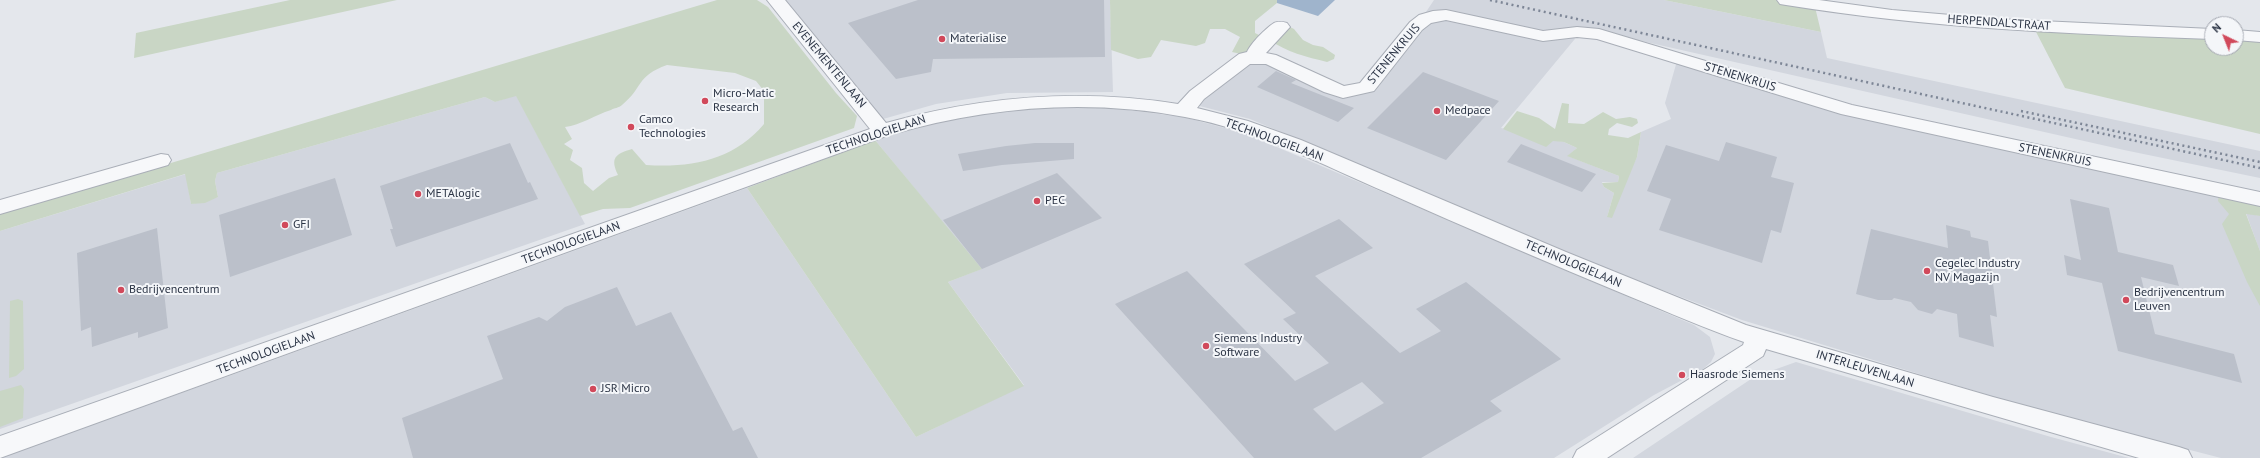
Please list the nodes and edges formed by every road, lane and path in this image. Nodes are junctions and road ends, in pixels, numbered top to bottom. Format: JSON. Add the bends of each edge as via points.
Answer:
{"nodes":[{"id":1,"x":776,"y":0,"type":"edge"},
{"id":2,"x":1786,"y":0,"type":"edge"},
{"id":3,"x":1281,"y":26,"type":"dead end"},
{"id":4,"x":2204,"y":34,"type":"edge"},
{"id":5,"x":2244,"y":36,"type":"edge"},
{"id":6,"x":2260,"y":37,"type":"edge"},
{"id":7,"x":1256,"y":57,"type":"junction"},
{"id":8,"x":1186,"y":111,"type":"junction"},
{"id":9,"x":882,"y":130,"type":"junction"},
{"id":10,"x":161,"y":160,"type":"dead end"},
{"id":11,"x":2260,"y":199,"type":"edge"},
{"id":12,"x":0,"y":207,"type":"edge"},
{"id":13,"x":1758,"y":337,"type":"junction"},
{"id":14,"x":0,"y":447,"type":"edge"},
{"id":15,"x":1586,"y":458,"type":"edge"},
{"id":16,"x":2179,"y":458,"type":"edge"}],
"edges":[{"from":1,"to":9,"type":"street","name":"EVENEMENTENLAAN"},
{"from":2,"to":4,"type":"street","name":"HERPENDALSTRAAT","via":[[1834,8],[1963,22]]},
{"from":3,"to":7,"type":"street","via":[[1258,49]]},
{"from":5,"to":6,"type":"street"},
{"from":7,"to":8,"type":"street","via":[[1246,58],[1238,63],[1197,95],[1188,104]]},
{"from":7,"to":11,"type":"street","name":"STENENKRUIS","via":[[1343,92],[1368,86],[1416,26],[1433,16],[1446,16],[1543,36],[1586,32],[1848,110]]},
{"from":8,"to":9,"type":"street","name":"TECHNOLOGIELAAN","via":[[1112,102],[1011,103],[942,114]]},
{"from":8,"to":13,"type":"street","name":"TECHNOLOGIELAAN","via":[[1244,126],[1325,158],[1593,273]]},
{"from":9,"to":14,"type":"street","name":"TECHNOLOGIELAAN"},
{"from":10,"to":12,"type":"street"},
{"from":13,"to":15,"type":"street","via":[[1754,350]]},
{"from":13,"to":16,"type":"street","name":"INTERLEUVENLAAN","via":[[2051,425]]}]}
